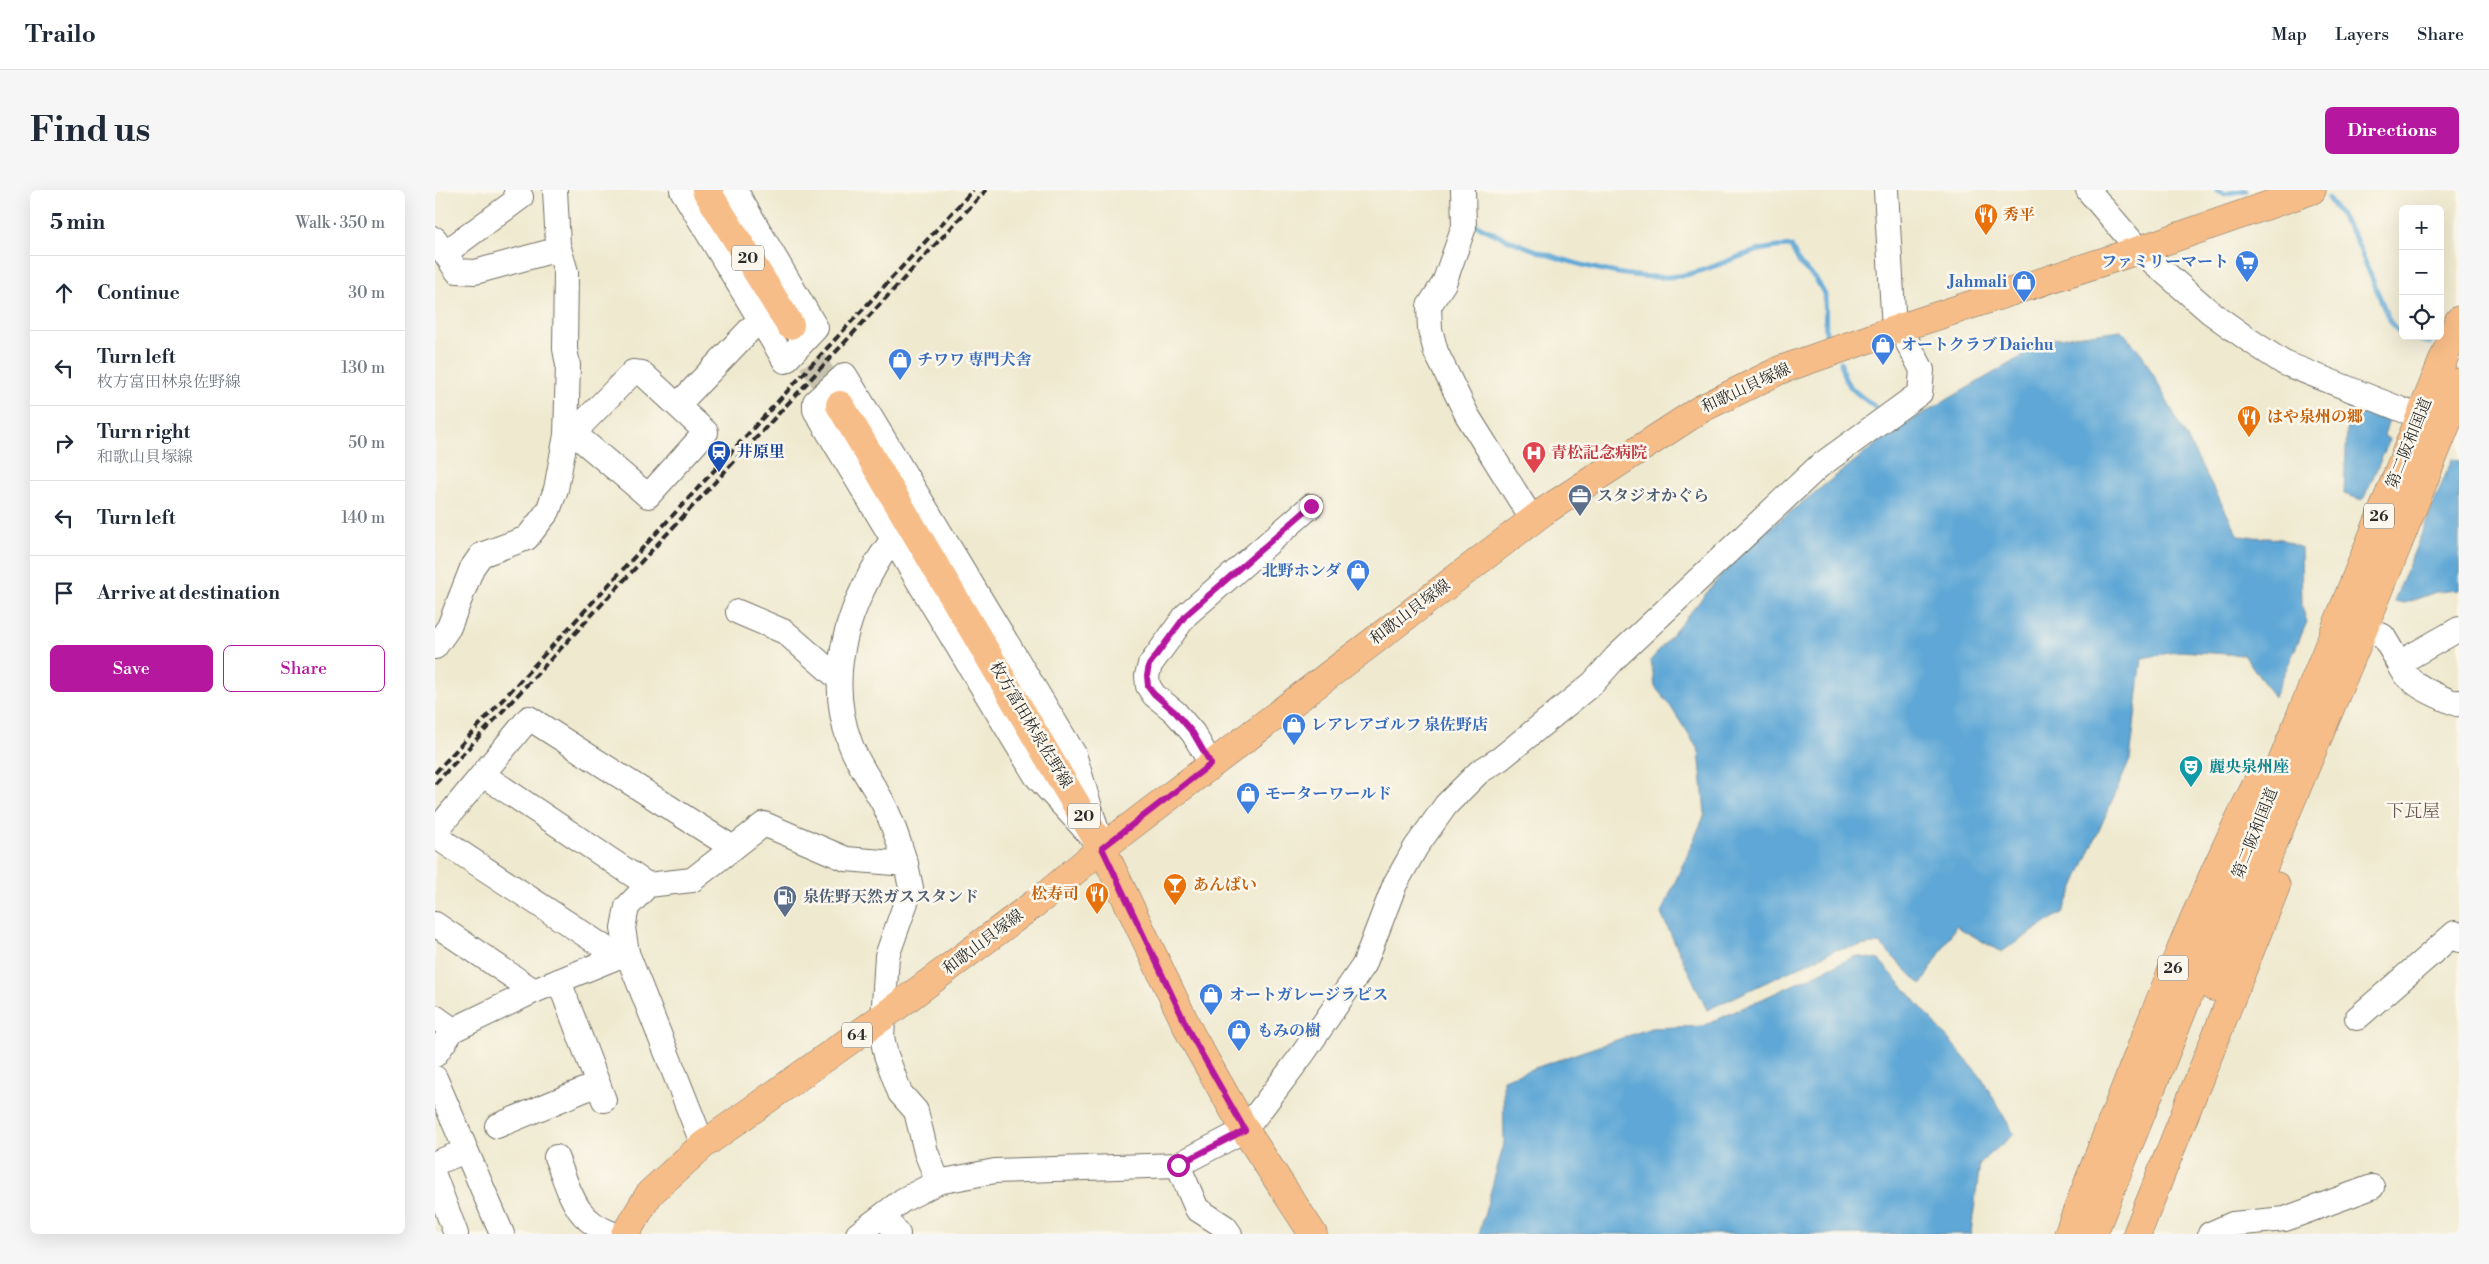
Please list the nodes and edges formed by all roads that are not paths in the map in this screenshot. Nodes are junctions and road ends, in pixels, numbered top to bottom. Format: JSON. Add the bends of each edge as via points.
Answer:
{"nodes":[{"id":1,"x":516,"y":190,"type":"edge"},
{"id":2,"x":555,"y":190,"type":"edge"},
{"id":3,"x":683,"y":190,"type":"edge"},
{"id":4,"x":706,"y":190,"type":"edge"},
{"id":5,"x":735,"y":190,"type":"edge"},
{"id":6,"x":1463,"y":190,"type":"edge"},
{"id":7,"x":1886,"y":190,"type":"edge"},
{"id":8,"x":2087,"y":190,"type":"edge"},
{"id":9,"x":2313,"y":190,"type":"edge"},
{"id":10,"x":440,"y":246,"type":"edge"},
{"id":11,"x":559,"y":249,"type":"junction"},
{"id":12,"x":2139,"y":250,"type":"junction"},
{"id":13,"x":760,"y":319,"type":"junction"},
{"id":14,"x":2459,"y":320,"type":"edge"},
{"id":15,"x":790,"y":325,"type":"tunnel mouth"},
{"id":16,"x":1897,"y":329,"type":"junction"},
{"id":17,"x":2459,"y":382,"type":"edge"},
{"id":18,"x":678,"y":405,"type":"junction"},
{"id":19,"x":840,"y":405,"type":"tunnel mouth"},
{"id":20,"x":2442,"y":422,"type":"edge"},
{"id":21,"x":571,"y":435,"type":"junction"},
{"id":22,"x":1311,"y":506,"type":"dead end"},
{"id":23,"x":1532,"y":520,"type":"junction"},
{"id":24,"x":893,"y":540,"type":"junction"},
{"id":25,"x":738,"y":612,"type":"dead end"},
{"id":26,"x":2364,"y":628,"type":"junction"},
{"id":27,"x":2446,"y":630,"type":"edge"},
{"id":28,"x":435,"y":647,"type":"edge"},
{"id":29,"x":2399,"y":663,"type":"junction"},
{"id":30,"x":839,"y":679,"type":"junction"},
{"id":31,"x":2459,"y":702,"type":"edge"},
{"id":32,"x":2301,"y":712,"type":"junction"},
{"id":33,"x":2318,"y":733,"type":"junction"},
{"id":34,"x":1211,"y":764,"type":"junction"},
{"id":35,"x":483,"y":775,"type":"junction"},
{"id":36,"x":435,"y":834,"type":"edge"},
{"id":37,"x":733,"y":848,"type":"junction"},
{"id":38,"x":1102,"y":848,"type":"junction"},
{"id":39,"x":906,"y":864,"type":"junction"},
{"id":40,"x":647,"y":885,"type":"junction"},
{"id":41,"x":435,"y":924,"type":"edge"},
{"id":42,"x":2459,"y":940,"type":"edge"},
{"id":43,"x":623,"y":955,"type":"junction"},
{"id":44,"x":559,"y":982,"type":"junction"},
{"id":45,"x":534,"y":991,"type":"junction"},
{"id":46,"x":884,"y":1016,"type":"junction"},
{"id":47,"x":2357,"y":1018,"type":"dead end"},
{"id":48,"x":444,"y":1024,"type":"edge"},
{"id":49,"x":435,"y":1055,"type":"edge"},
{"id":50,"x":435,"y":1078,"type":"edge"},
{"id":51,"x":497,"y":1126,"type":"dead end"},
{"id":52,"x":1245,"y":1130,"type":"junction"},
{"id":53,"x":703,"y":1144,"type":"junction"},
{"id":54,"x":466,"y":1151,"type":"junction"},
{"id":55,"x":556,"y":1157,"type":"dead end"},
{"id":56,"x":435,"y":1162,"type":"edge"},
{"id":57,"x":1178,"y":1165,"type":"junction"},
{"id":58,"x":435,"y":1178,"type":"edge"},
{"id":59,"x":938,"y":1182,"type":"junction"},
{"id":60,"x":2372,"y":1187,"type":"dead end"},
{"id":61,"x":891,"y":1225,"type":"edge"},
{"id":62,"x":2248,"y":1229,"type":"edge"},
{"id":63,"x":457,"y":1234,"type":"edge"},
{"id":64,"x":501,"y":1234,"type":"edge"},
{"id":65,"x":613,"y":1234,"type":"edge"},
{"id":66,"x":625,"y":1234,"type":"edge"},
{"id":67,"x":858,"y":1234,"type":"edge"},
{"id":68,"x":1230,"y":1234,"type":"edge"},
{"id":69,"x":1313,"y":1234,"type":"edge"},
{"id":70,"x":2069,"y":1234,"type":"edge"},
{"id":71,"x":2093,"y":1234,"type":"edge"},
{"id":72,"x":2113,"y":1234,"type":"edge"},
{"id":73,"x":2137,"y":1234,"type":"edge"},
{"id":74,"x":2210,"y":1234,"type":"edge"}],
"edges":[{"from":1,"to":10,"type":"street","via":[[521,197]]},
{"from":2,"to":11,"type":"street"},
{"from":3,"to":13,"type":"street"},
{"from":4,"to":15,"type":"main road","number":"20"},
{"from":5,"to":13,"type":"street","via":[[817,328],[785,361]]},
{"from":6,"to":23,"type":"street","via":[[1464,227],[1444,283],[1429,306],[1429,329],[1436,352],[1467,415]]},
{"from":7,"to":16,"type":"street"},
{"from":8,"to":12,"type":"street"},
{"from":9,"to":12,"type":"main road","name":"和歌山貝塚線","number":"64"},
{"from":10,"to":11,"type":"street","via":[[457,270],[475,272]]},
{"from":11,"to":21,"type":"street","via":[[566,272]]},
{"from":12,"to":16,"type":"main road","name":"和歌山貝塚線","number":"64"},
{"from":12,"to":20,"type":"street","via":[[2210,312],[2284,363],[2405,411]]},
{"from":13,"to":18,"type":"street"},
{"from":14,"to":20,"type":"main road","name":"第二阪和国道","number":"26"},
{"from":16,"to":23,"type":"main road","name":"和歌山貝塚線","number":"64","via":[[1780,370],[1701,409]]},
{"from":16,"to":52,"type":"street","via":[[1922,370],[1920,393],[1818,468],[1616,657],[1593,683],[1500,759],[1479,772],[1446,805],[1395,884],[1364,965]]},
{"from":17,"to":20,"type":"main road","name":"第二阪和国道","number":"26"},
{"from":18,"to":21,"type":"street","via":[[642,373],[633,372]]},
{"from":18,"to":21,"type":"street","via":[[706,432],[649,496]]},
{"from":19,"to":38,"type":"main road","name":"枚方富田林泉佐野線","number":"20"},
{"from":20,"to":26,"type":"main road","name":"第二阪和国道","number":"26"},
{"from":20,"to":32,"type":"main road","name":"第二阪和国道","number":"26"},
{"from":21,"to":28,"type":"street","via":[[548,511],[527,538],[481,555],[472,568],[449,627]]},
{"from":22,"to":34,"type":"street","via":[[1186,615],[1149,665],[1148,686],[1193,733]]},
{"from":23,"to":34,"type":"main road","name":"和歌山貝塚線","number":"64"},
{"from":24,"to":30,"type":"street","via":[[860,594],[845,633]]},
{"from":24,"to":38,"type":"street","via":[[1036,776]]},
{"from":24,"to":38,"type":"street","via":[[815,410],[815,402],[845,375],[1074,754]]},
{"from":25,"to":30,"type":"street","via":[[785,632]]},
{"from":26,"to":29,"type":"street","via":[[2383,636]]},
{"from":26,"to":33,"type":"main road","name":"第二阪和国道","number":"26"},
{"from":27,"to":29,"type":"street"},
{"from":29,"to":31,"type":"street","via":[[2402,673],[2436,695]]},
{"from":30,"to":39,"type":"street","via":[[843,719],[851,745],[884,805]]},
{"from":32,"to":70,"type":"main road","number":"26","via":[[2269,761],[2228,839]]},
{"from":32,"to":71,"type":"main road","name":"第二阪和国道","number":"26"},
{"from":33,"to":72,"type":"main road","name":"第二阪和国道","number":"26"},
{"from":33,"to":73,"type":"main road","number":"26","via":[[2277,883]]},
{"from":34,"to":38,"type":"main road","name":"和歌山貝塚線","number":"64"},
{"from":35,"to":36,"type":"street"},
{"from":35,"to":37,"type":"street","via":[[529,718]]},
{"from":35,"to":40,"type":"street"},
{"from":36,"to":43,"type":"street"},
{"from":37,"to":39,"type":"street","via":[[764,824],[846,859]]},
{"from":37,"to":40,"type":"street","via":[[692,880]]},
{"from":38,"to":46,"type":"main road","name":"和歌山貝塚線","number":"64","via":[[1046,895]]},
{"from":38,"to":52,"type":"main road","name":"枚方富田林泉佐野線","number":"20","via":[[1191,1035]]},
{"from":39,"to":46,"type":"street","via":[[911,888],[887,956]]},
{"from":40,"to":43,"type":"street","via":[[627,907]]},
{"from":41,"to":45,"type":"street"},
{"from":42,"to":47,"type":"street","via":[[2455,933]]},
{"from":43,"to":44,"type":"street"},
{"from":43,"to":53,"type":"street"},
{"from":44,"to":45,"type":"street"},
{"from":44,"to":51,"type":"street","via":[[601,1092]]},
{"from":45,"to":48,"type":"street"},
{"from":46,"to":53,"type":"main road","name":"和歌山貝塚線","number":"64"},
{"from":46,"to":59,"type":"street","via":[[882,1037],[886,1055],[900,1093],[916,1111],[926,1152]]},
{"from":48,"to":49,"type":"street"},
{"from":50,"to":54,"type":"street"},
{"from":52,"to":57,"type":"street"},
{"from":52,"to":69,"type":"main road","name":"枚方富田林泉佐野線","number":"20"},
{"from":53,"to":66,"type":"main road","name":"和歌山貝塚線","number":"64","via":[[650,1193]]},
{"from":54,"to":56,"type":"street"},
{"from":54,"to":64,"type":"street"},
{"from":55,"to":65,"type":"street","via":[[580,1214],[599,1229]]},
{"from":57,"to":59,"type":"street","via":[[995,1171]]},
{"from":57,"to":68,"type":"street","via":[[1197,1209],[1225,1227]]},
{"from":58,"to":63,"type":"street"},
{"from":59,"to":61,"type":"street","via":[[903,1200]]},
{"from":60,"to":62,"type":"street"},
{"from":61,"to":67,"type":"street"},
{"from":62,"to":74,"type":"street","via":[[2233,1224]]}]}
